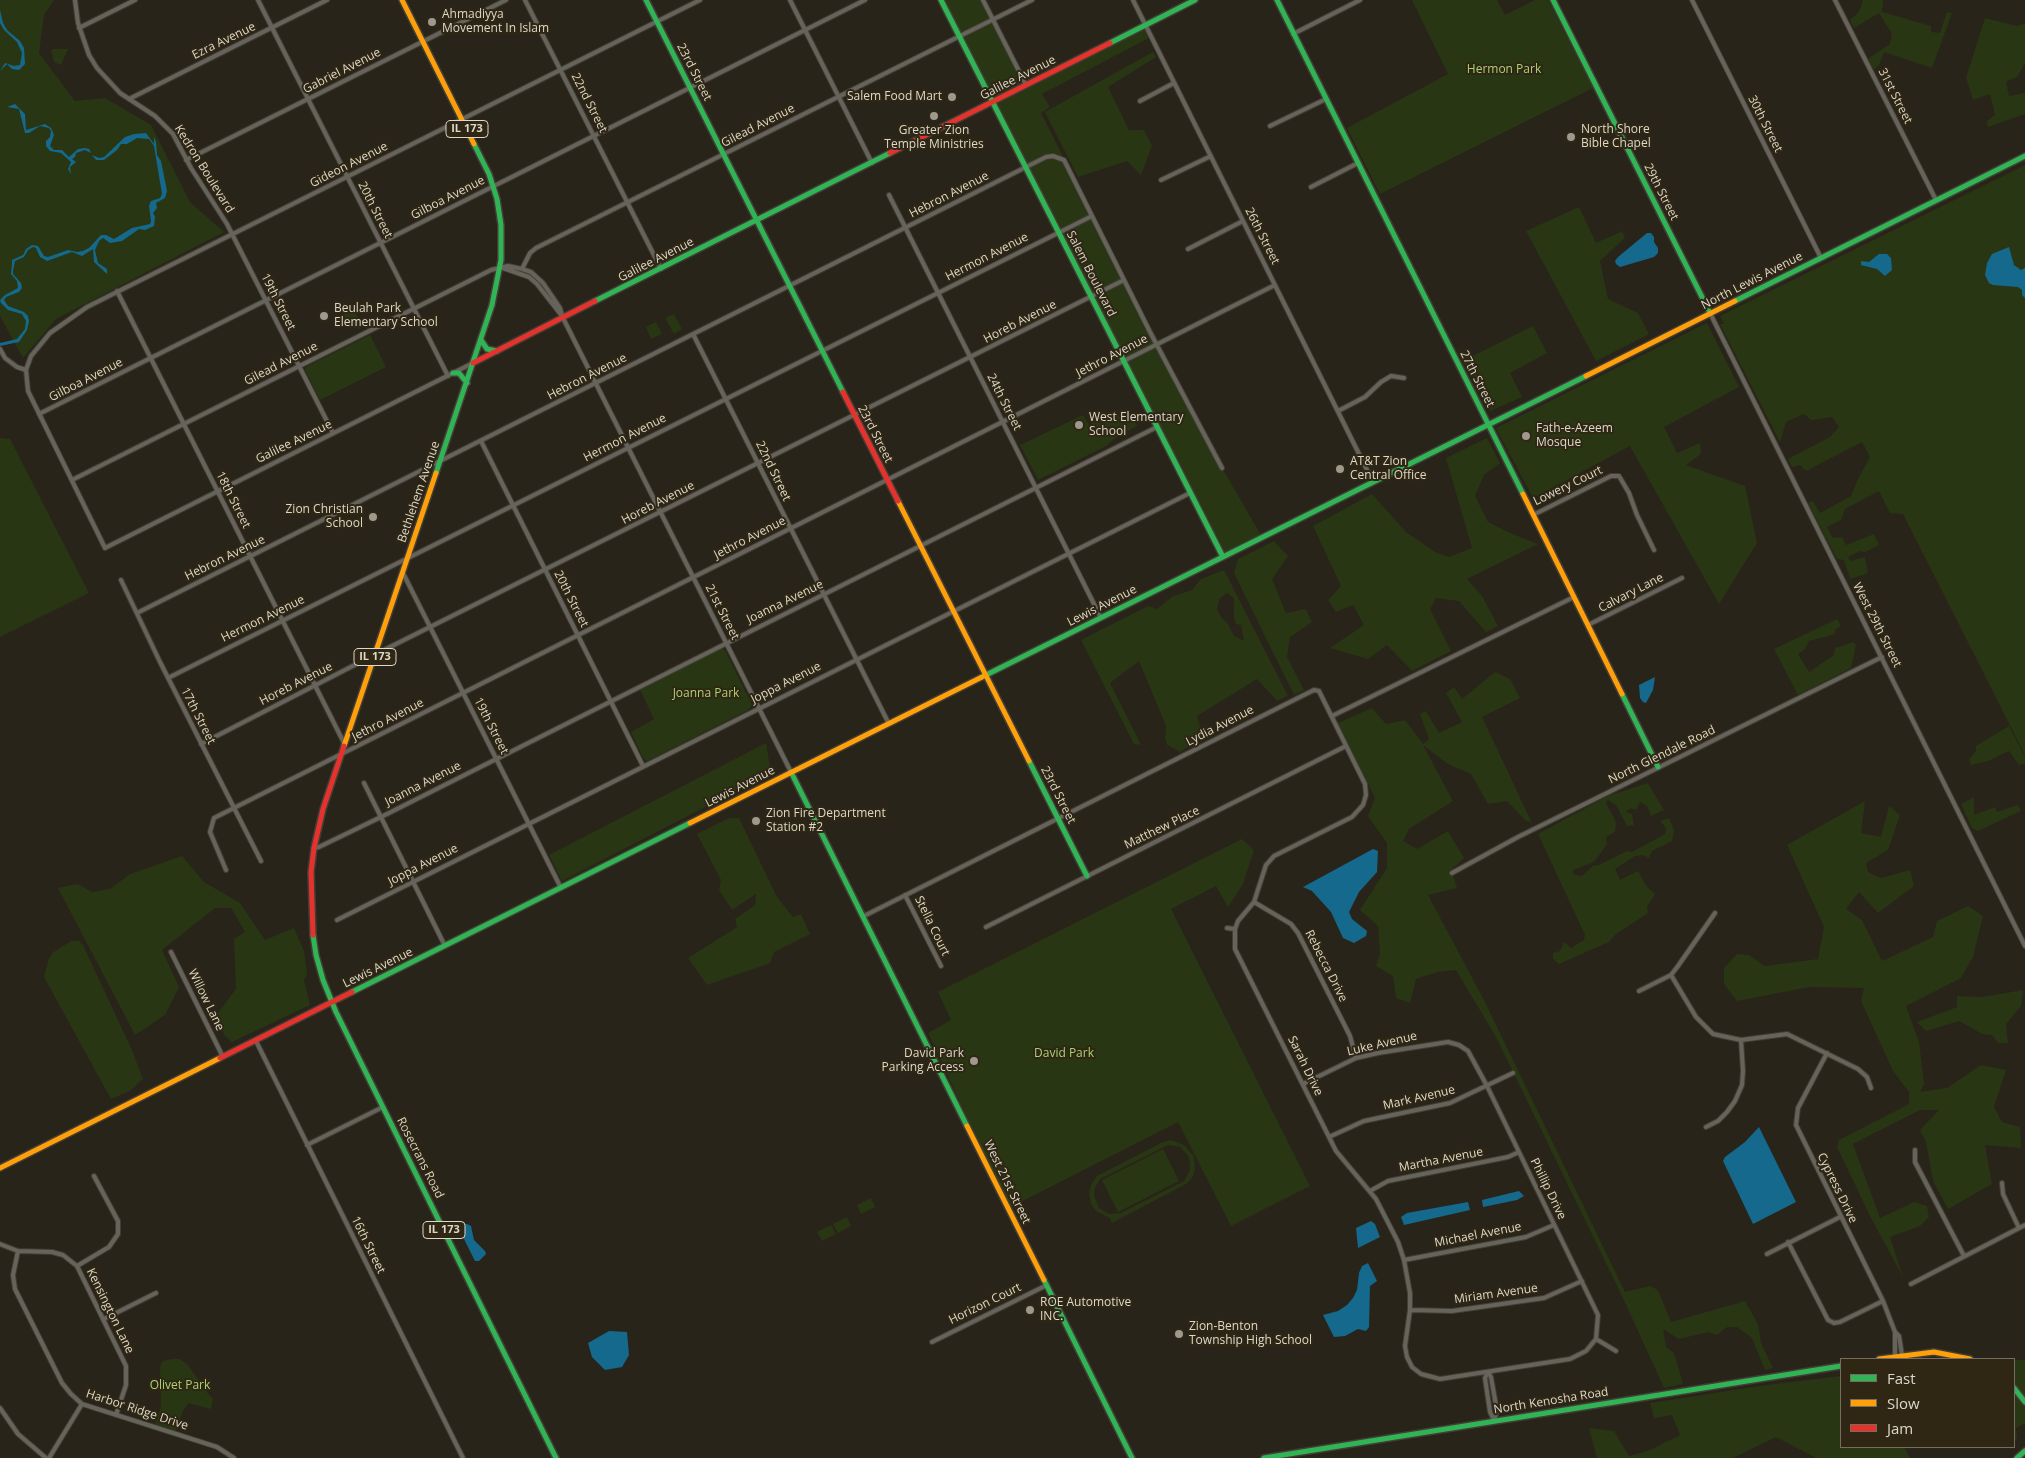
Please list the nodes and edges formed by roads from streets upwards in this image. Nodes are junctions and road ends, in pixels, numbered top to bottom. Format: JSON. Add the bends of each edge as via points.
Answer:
{"nodes":[{"id":1,"x":75,"y":0,"type":"edge"},
{"id":2,"x":135,"y":0,"type":"edge"},
{"id":3,"x":258,"y":0,"type":"edge"},
{"id":4,"x":328,"y":0,"type":"edge"},
{"id":5,"x":402,"y":0,"type":"edge"},
{"id":6,"x":506,"y":0,"type":"edge"},
{"id":7,"x":526,"y":0,"type":"edge"},
{"id":8,"x":646,"y":0,"type":"edge"},
{"id":9,"x":700,"y":0,"type":"edge"},
{"id":10,"x":790,"y":0,"type":"edge"},
{"id":11,"x":866,"y":0,"type":"edge"},
{"id":12,"x":942,"y":0,"type":"edge"},
{"id":13,"x":983,"y":0,"type":"edge"},
{"id":14,"x":1032,"y":0,"type":"edge"},
{"id":15,"x":1133,"y":0,"type":"edge"},
{"id":16,"x":1195,"y":0,"type":"edge"},
{"id":17,"x":1277,"y":0,"type":"edge"},
{"id":18,"x":1360,"y":0,"type":"edge"},
{"id":19,"x":1553,"y":0,"type":"edge"},
{"id":20,"x":1692,"y":0,"type":"edge"},
{"id":21,"x":1836,"y":0,"type":"edge"},
{"id":22,"x":993,"y":19,"type":"junction"},
{"id":23,"x":657,"y":22,"type":"junction"},
{"id":24,"x":1145,"y":25,"type":"junction"},
{"id":25,"x":79,"y":28,"type":"junction"},
{"id":26,"x":272,"y":28,"type":"junction"},
{"id":27,"x":806,"y":30,"type":"junction"},
{"id":28,"x":1293,"y":34,"type":"junction"},
{"id":29,"x":960,"y":36,"type":"junction"},
{"id":30,"x":423,"y":42,"type":"junction"},
{"id":31,"x":561,"y":70,"type":"junction"},
{"id":32,"x":1174,"y":83,"type":"junction"},
{"id":33,"x":1026,"y":85,"type":"junction"},
{"id":34,"x":690,"y":88,"type":"junction"},
{"id":35,"x":839,"y":96,"type":"junction"},
{"id":36,"x":130,"y":99,"type":"junction"},
{"id":37,"x":308,"y":99,"type":"junction"},
{"id":38,"x":1326,"y":99,"type":"junction"},
{"id":39,"x":1140,"y":101,"type":"dead end"},
{"id":40,"x":993,"y":102,"type":"junction"},
{"id":41,"x":462,"y":119,"type":"junction"},
{"id":42,"x":1270,"y":126,"type":"dead end"},
{"id":43,"x":594,"y":136,"type":"junction"},
{"id":44,"x":724,"y":154,"type":"junction"},
{"id":45,"x":1211,"y":156,"type":"junction"},
{"id":46,"x":2025,"y":156,"type":"edge"},
{"id":47,"x":186,"y":160,"type":"junction"},
{"id":48,"x":872,"y":163,"type":"junction"},
{"id":49,"x":1358,"y":163,"type":"junction"},
{"id":50,"x":1026,"y":168,"type":"junction"},
{"id":51,"x":347,"y":177,"type":"junction"},
{"id":52,"x":1161,"y":180,"type":"dead end"},
{"id":53,"x":493,"y":187,"type":"junction"},
{"id":54,"x":1312,"y":187,"type":"dead end"},
{"id":55,"x":888,"y":195,"type":"dead end"},
{"id":56,"x":1936,"y":200,"type":"junction"},
{"id":57,"x":628,"y":203,"type":"junction"},
{"id":58,"x":1092,"y":216,"type":"junction"},
{"id":59,"x":757,"y":220,"type":"junction"},
{"id":60,"x":1243,"y":221,"type":"junction"},
{"id":61,"x":905,"y":228,"type":"junction"},
{"id":62,"x":1059,"y":232,"type":"junction"},
{"id":63,"x":232,"y":234,"type":"junction"},
{"id":64,"x":381,"y":243,"type":"junction"},
{"id":65,"x":1188,"y":249,"type":"dead end"},
{"id":66,"x":1821,"y":258,"type":"junction"},
{"id":67,"x":500,"y":267,"type":"junction"},
{"id":68,"x":522,"y":269,"type":"junction"},
{"id":69,"x":661,"y":269,"type":"junction"},
{"id":70,"x":1124,"y":280,"type":"junction"},
{"id":71,"x":1275,"y":285,"type":"junction"},
{"id":72,"x":790,"y":286,"type":"junction"},
{"id":73,"x":117,"y":291,"type":"junction"},
{"id":74,"x":938,"y":292,"type":"junction"},
{"id":75,"x":1092,"y":297,"type":"junction"},
{"id":76,"x":266,"y":301,"type":"junction"},
{"id":77,"x":414,"y":309,"type":"junction"},
{"id":78,"x":1710,"y":313,"type":"junction"},
{"id":79,"x":563,"y":318,"type":"junction"},
{"id":80,"x":693,"y":334,"type":"junction"},
{"id":81,"x":481,"y":340,"type":"junction"},
{"id":82,"x":1157,"y":344,"type":"junction"},
{"id":83,"x":0,"y":349,"type":"edge"},
{"id":84,"x":822,"y":350,"type":"junction"},
{"id":85,"x":497,"y":351,"type":"junction"},
{"id":86,"x":151,"y":358,"type":"junction"},
{"id":87,"x":970,"y":358,"type":"junction"},
{"id":88,"x":1124,"y":361,"type":"junction"},
{"id":89,"x":473,"y":364,"type":"junction"},
{"id":90,"x":299,"y":366,"type":"junction"},
{"id":91,"x":26,"y":370,"type":"junction"},
{"id":92,"x":450,"y":375,"type":"junction"},
{"id":93,"x":1404,"y":378,"type":"dead end"},
{"id":94,"x":467,"y":382,"type":"junction"},
{"id":95,"x":596,"y":383,"type":"junction"},
{"id":96,"x":726,"y":398,"type":"junction"},
{"id":97,"x":1338,"y":411,"type":"junction"},
{"id":98,"x":39,"y":414,"type":"junction"},
{"id":99,"x":855,"y":416,"type":"junction"},
{"id":100,"x":1003,"y":422,"type":"junction"},
{"id":101,"x":184,"y":424,"type":"junction"},
{"id":102,"x":1488,"y":424,"type":"junction"},
{"id":103,"x":1157,"y":427,"type":"junction"},
{"id":104,"x":333,"y":433,"type":"junction"},
{"id":105,"x":481,"y":441,"type":"junction"},
{"id":106,"x":628,"y":447,"type":"junction"},
{"id":107,"x":440,"y":462,"type":"junction"},
{"id":108,"x":758,"y":464,"type":"junction"},
{"id":109,"x":1222,"y":468,"type":"dead end"},
{"id":110,"x":72,"y":480,"type":"junction"},
{"id":111,"x":887,"y":480,"type":"junction"},
{"id":112,"x":1373,"y":482,"type":"junction"},
{"id":113,"x":1036,"y":488,"type":"junction"},
{"id":114,"x":218,"y":491,"type":"junction"},
{"id":115,"x":1190,"y":493,"type":"junction"},
{"id":116,"x":513,"y":505,"type":"junction"},
{"id":117,"x":662,"y":513,"type":"junction"},
{"id":118,"x":1533,"y":515,"type":"junction"},
{"id":119,"x":790,"y":529,"type":"junction"},
{"id":120,"x":920,"y":546,"type":"junction"},
{"id":121,"x":1654,"y":550,"type":"dead end"},
{"id":122,"x":1068,"y":553,"type":"junction"},
{"id":123,"x":251,"y":556,"type":"junction"},
{"id":124,"x":1223,"y":557,"type":"junction"},
{"id":125,"x":408,"y":558,"type":"junction"},
{"id":126,"x":546,"y":571,"type":"junction"},
{"id":127,"x":403,"y":573,"type":"junction"},
{"id":128,"x":694,"y":577,"type":"junction"},
{"id":129,"x":1682,"y":578,"type":"dead end"},
{"id":130,"x":121,"y":580,"type":"dead end"},
{"id":131,"x":824,"y":594,"type":"junction"},
{"id":132,"x":1574,"y":597,"type":"junction"},
{"id":133,"x":953,"y":611,"type":"junction"},
{"id":134,"x":137,"y":613,"type":"junction"},
{"id":135,"x":1101,"y":618,"type":"junction"},
{"id":136,"x":283,"y":621,"type":"junction"},
{"id":137,"x":1588,"y":625,"type":"junction"},
{"id":138,"x":431,"y":628,"type":"junction"},
{"id":139,"x":578,"y":635,"type":"junction"},
{"id":140,"x":726,"y":643,"type":"junction"},
{"id":141,"x":376,"y":654,"type":"junction"},
{"id":142,"x":1882,"y":656,"type":"junction"},
{"id":143,"x":857,"y":659,"type":"junction"},
{"id":144,"x":985,"y":675,"type":"junction"},
{"id":145,"x":168,"y":678,"type":"junction"},
{"id":146,"x":316,"y":685,"type":"junction"},
{"id":147,"x":463,"y":693,"type":"junction"},
{"id":148,"x":611,"y":701,"type":"junction"},
{"id":149,"x":759,"y":708,"type":"junction"},
{"id":150,"x":1332,"y":716,"type":"junction"},
{"id":151,"x":889,"y":724,"type":"junction"},
{"id":152,"x":201,"y":744,"type":"junction"},
{"id":153,"x":345,"y":744,"type":"junction"},
{"id":154,"x":1346,"y":746,"type":"junction"},
{"id":155,"x":342,"y":754,"type":"junction"},
{"id":156,"x":496,"y":759,"type":"junction"},
{"id":157,"x":643,"y":766,"type":"junction"},
{"id":158,"x":1658,"y":768,"type":"junction"},
{"id":159,"x":791,"y":772,"type":"junction"},
{"id":160,"x":364,"y":783,"type":"dead end"},
{"id":161,"x":234,"y":809,"type":"junction"},
{"id":162,"x":381,"y":817,"type":"junction"},
{"id":163,"x":1058,"y":819,"type":"junction"},
{"id":164,"x":528,"y":823,"type":"junction"},
{"id":165,"x":204,"y":824,"type":"dead end"},
{"id":166,"x":211,"y":826,"type":"junction"},
{"id":167,"x":314,"y":848,"type":"junction"},
{"id":168,"x":261,"y":861,"type":"dead end"},
{"id":169,"x":226,"y":870,"type":"dead end"},
{"id":170,"x":1452,"y":873,"type":"dead end"},
{"id":171,"x":1087,"y":876,"type":"junction"},
{"id":172,"x":413,"y":881,"type":"junction"},
{"id":173,"x":561,"y":888,"type":"junction"},
{"id":174,"x":905,"y":895,"type":"junction"},
{"id":175,"x":1254,"y":902,"type":"junction"},
{"id":176,"x":1715,"y":913,"type":"dead end"},
{"id":177,"x":864,"y":916,"type":"junction"},
{"id":178,"x":337,"y":920,"type":"dead end"},
{"id":179,"x":986,"y":927,"type":"dead end"},
{"id":180,"x":1227,"y":928,"type":"dead end"},
{"id":181,"x":1235,"y":929,"type":"junction"},
{"id":182,"x":445,"y":946,"type":"junction"},
{"id":183,"x":2025,"y":946,"type":"edge"},
{"id":184,"x":171,"y":952,"type":"dead end"},
{"id":185,"x":941,"y":966,"type":"dead end"},
{"id":186,"x":1671,"y":974,"type":"junction"},
{"id":187,"x":1639,"y":991,"type":"dead end"},
{"id":188,"x":331,"y":1002,"type":"junction"},
{"id":189,"x":256,"y":1040,"type":"junction"},
{"id":190,"x":1741,"y":1040,"type":"junction"},
{"id":191,"x":1468,"y":1051,"type":"joint"},
{"id":192,"x":1827,"y":1053,"type":"junction"},
{"id":193,"x":223,"y":1057,"type":"junction"},
{"id":194,"x":1356,"y":1058,"type":"junction"},
{"id":195,"x":1513,"y":1073,"type":"dead end"},
{"id":196,"x":1303,"y":1084,"type":"junction"},
{"id":197,"x":1487,"y":1086,"type":"junction"},
{"id":198,"x":1871,"y":1088,"type":"dead end"},
{"id":199,"x":383,"y":1108,"type":"junction"},
{"id":200,"x":1706,"y":1128,"type":"dead end"},
{"id":201,"x":1328,"y":1137,"type":"junction"},
{"id":202,"x":308,"y":1145,"type":"junction"},
{"id":203,"x":1916,"y":1150,"type":"dead end"},
{"id":204,"x":1518,"y":1152,"type":"junction"},
{"id":205,"x":0,"y":1168,"type":"edge"},
{"id":206,"x":94,"y":1176,"type":"dead end"},
{"id":207,"x":2002,"y":1183,"type":"dead end"},
{"id":208,"x":1370,"y":1191,"type":"junction"},
{"id":209,"x":1840,"y":1217,"type":"junction"},
{"id":210,"x":1554,"y":1225,"type":"junction"},
{"id":211,"x":2025,"y":1225,"type":"edge"},
{"id":212,"x":2019,"y":1228,"type":"junction"},
{"id":213,"x":1788,"y":1242,"type":"junction"},
{"id":214,"x":0,"y":1244,"type":"edge"},
{"id":215,"x":18,"y":1251,"type":"junction"},
{"id":216,"x":1767,"y":1254,"type":"dead end"},
{"id":217,"x":1964,"y":1256,"type":"junction"},
{"id":218,"x":1404,"y":1260,"type":"junction"},
{"id":219,"x":77,"y":1266,"type":"junction"},
{"id":220,"x":1582,"y":1281,"type":"junction"},
{"id":221,"x":1911,"y":1284,"type":"dead end"},
{"id":222,"x":1047,"y":1285,"type":"junction"},
{"id":223,"x":156,"y":1293,"type":"dead end"},
{"id":224,"x":1883,"y":1301,"type":"junction"},
{"id":225,"x":1410,"y":1310,"type":"junction"},
{"id":226,"x":104,"y":1319,"type":"junction"},
{"id":227,"x":1895,"y":1332,"type":"junction"},
{"id":228,"x":1596,"y":1339,"type":"junction"},
{"id":229,"x":932,"y":1342,"type":"dead end"},
{"id":230,"x":1616,"y":1350,"type":"dead end"},
{"id":231,"x":1902,"y":1355,"type":"junction"},
{"id":232,"x":1895,"y":1356,"type":"junction"},
{"id":233,"x":1884,"y":1358,"type":"edge"},
{"id":234,"x":1966,"y":1358,"type":"edge"},
{"id":235,"x":1840,"y":1366,"type":"edge"},
{"id":236,"x":1488,"y":1372,"type":"junction"},
{"id":237,"x":2015,"y":1389,"type":"edge"},
{"id":238,"x":2025,"y":1402,"type":"edge"},
{"id":239,"x":82,"y":1404,"type":"junction"},
{"id":240,"x":0,"y":1408,"type":"edge"},
{"id":241,"x":116,"y":1415,"type":"junction"},
{"id":242,"x":1494,"y":1420,"type":"junction"},
{"id":243,"x":2025,"y":1451,"type":"edge"},
{"id":244,"x":47,"y":1458,"type":"edge"},
{"id":245,"x":234,"y":1458,"type":"edge"},
{"id":246,"x":463,"y":1458,"type":"edge"},
{"id":247,"x":556,"y":1458,"type":"edge"},
{"id":248,"x":1132,"y":1458,"type":"edge"},
{"id":249,"x":1264,"y":1458,"type":"edge"},
{"id":250,"x":2017,"y":1458,"type":"edge"}],
"edges":[{"from":1,"to":25,"type":"street","name":"Kedron Boulevard"},
{"from":2,"to":25,"type":"street"},
{"from":3,"to":26,"type":"street","name":"20th Street"},
{"from":4,"to":26,"type":"street","name":"Ezra Avenue"},
{"from":5,"to":30,"type":"street","name":"Bethlehem Avenue","number":"IL 173"},
{"from":6,"to":30,"type":"street","name":"Gabriel Avenue"},
{"from":7,"to":31,"type":"street","name":"22nd Street"},
{"from":8,"to":23,"type":"street","name":"23rd Street"},
{"from":9,"to":23,"type":"street","name":"Gideon Avenue"},
{"from":10,"to":27,"type":"street"},
{"from":11,"to":27,"type":"street","name":"Gilboa Avenue"},
{"from":12,"to":29,"type":"street","name":"Salem Boulevard"},
{"from":13,"to":22,"type":"street"},
{"from":14,"to":22,"type":"street","name":"Gilead Avenue"},
{"from":15,"to":24,"type":"street","name":"26th Street"},
{"from":16,"to":24,"type":"street","name":"Galilee Avenue"},
{"from":17,"to":28,"type":"street","name":"27th Street"},
{"from":18,"to":28,"type":"street"},
{"from":19,"to":78,"type":"street","name":"29th Street"},
{"from":20,"to":66,"type":"street","name":"30th Street"},
{"from":21,"to":56,"type":"street","name":"31st Street"},
{"from":22,"to":29,"type":"street","name":"Gilead Avenue"},
{"from":22,"to":33,"type":"street"},
{"from":23,"to":31,"type":"street","name":"Gideon Avenue"},
{"from":23,"to":34,"type":"street","name":"23rd Street"},
{"from":24,"to":32,"type":"street","name":"26th Street"},
{"from":24,"to":33,"type":"street","name":"Galilee Avenue"},
{"from":25,"to":36,"type":"street","name":"Kedron Boulevard","via":[[97,68],[120,94]]},
{"from":26,"to":36,"type":"street","name":"Ezra Avenue"},
{"from":26,"to":37,"type":"street","name":"20th Street"},
{"from":27,"to":34,"type":"street","name":"Gilboa Avenue"},
{"from":27,"to":35,"type":"street"},
{"from":28,"to":38,"type":"street","name":"27th Street"},
{"from":29,"to":35,"type":"street","name":"Gilead Avenue"},
{"from":29,"to":40,"type":"street","name":"Salem Boulevard"},
{"from":30,"to":37,"type":"street","name":"Gabriel Avenue"},
{"from":30,"to":41,"type":"street","name":"Bethlehem Avenue","number":"IL 173"},
{"from":31,"to":41,"type":"street","name":"Gideon Avenue"},
{"from":31,"to":43,"type":"street","name":"22nd Street"},
{"from":32,"to":39,"type":"street"},
{"from":32,"to":45,"type":"street","name":"26th Street"},
{"from":33,"to":40,"type":"street","name":"Galilee Avenue"},
{"from":34,"to":43,"type":"street","name":"Gilboa Avenue"},
{"from":34,"to":44,"type":"street","name":"23rd Street"},
{"from":35,"to":44,"type":"street","name":"Gilead Avenue"},
{"from":35,"to":48,"type":"street"},
{"from":36,"to":47,"type":"street","name":"Kedron Boulevard","via":[[166,126]]},
{"from":37,"to":47,"type":"street","name":"Gabriel Avenue"},
{"from":37,"to":51,"type":"street","name":"20th Street"},
{"from":38,"to":42,"type":"street"},
{"from":38,"to":49,"type":"street","name":"27th Street"},
{"from":40,"to":48,"type":"street","name":"Galilee Avenue"},
{"from":40,"to":50,"type":"street","name":"Salem Boulevard"},
{"from":41,"to":51,"type":"street","name":"Gideon Avenue"},
{"from":41,"to":53,"type":"street","name":"Bethlehem Avenue","number":"IL 173"},
{"from":43,"to":53,"type":"street","name":"Gilboa Avenue"},
{"from":43,"to":57,"type":"street","name":"22nd Street"},
{"from":44,"to":57,"type":"street","name":"Gilead Avenue"},
{"from":44,"to":59,"type":"street","name":"23rd Street"},
{"from":45,"to":52,"type":"street"},
{"from":45,"to":60,"type":"street","name":"26th Street"},
{"from":46,"to":56,"type":"street","name":"North Lewis Avenue"},
{"from":47,"to":63,"type":"street","name":"Kedron Boulevard"},
{"from":48,"to":59,"type":"street","name":"Galilee Avenue"},
{"from":49,"to":54,"type":"street"},
{"from":49,"to":102,"type":"street","name":"27th Street"},
{"from":50,"to":58,"type":"street","name":"Hebron Avenue","via":[[1046,157],[1064,160]]},
{"from":50,"to":61,"type":"street","name":"Hebron Avenue"},
{"from":50,"to":62,"type":"street","name":"Salem Boulevard"},
{"from":51,"to":63,"type":"street","name":"Gideon Avenue"},
{"from":51,"to":64,"type":"street","name":"20th Street"},
{"from":53,"to":64,"type":"street","name":"Gilboa Avenue"},
{"from":53,"to":67,"type":"street","name":"Bethlehem Avenue","number":"IL 173","via":[[501,224]]},
{"from":55,"to":61,"type":"street","name":"24th Street"},
{"from":56,"to":66,"type":"street","name":"North Lewis Avenue"},
{"from":57,"to":68,"type":"street","name":"Gilead Avenue","via":[[536,248]]},
{"from":57,"to":69,"type":"street","name":"22nd Street"},
{"from":58,"to":62,"type":"street","name":"Hermon Avenue"},
{"from":58,"to":70,"type":"street"},
{"from":59,"to":69,"type":"street","name":"Galilee Avenue"},
{"from":59,"to":72,"type":"street","name":"23rd Street"},
{"from":60,"to":65,"type":"street"},
{"from":60,"to":71,"type":"street","name":"26th Street"},
{"from":61,"to":72,"type":"street","name":"Hebron Avenue"},
{"from":61,"to":74,"type":"street","name":"24th Street"},
{"from":62,"to":74,"type":"street","name":"Hermon Avenue"},
{"from":62,"to":75,"type":"street","name":"Salem Boulevard"},
{"from":63,"to":73,"type":"street","name":"Gideon Avenue"},
{"from":63,"to":76,"type":"street","name":"19th Street"},
{"from":64,"to":76,"type":"street","name":"Gilboa Avenue"},
{"from":64,"to":77,"type":"street","name":"20th Street"},
{"from":66,"to":78,"type":"street","name":"North Lewis Avenue"},
{"from":67,"to":68,"type":"street","name":"Gilead Avenue"},
{"from":67,"to":77,"type":"street","name":"Gilead Avenue"},
{"from":67,"to":79,"type":"street","name":"21st Street","via":[[529,278],[541,288]]},
{"from":67,"to":81,"type":"street","name":"Bethlehem Avenue","number":"IL 173"},
{"from":68,"to":79,"type":"street","name":"21st Street","via":[[543,283]]},
{"from":69,"to":79,"type":"street","name":"Galilee Avenue"},
{"from":70,"to":75,"type":"street","name":"Horeb Avenue"},
{"from":70,"to":82,"type":"street"},
{"from":71,"to":82,"type":"street","name":"Jethro Avenue"},
{"from":71,"to":97,"type":"street","name":"26th Street"},
{"from":72,"to":80,"type":"street","name":"Hebron Avenue"},
{"from":72,"to":84,"type":"street","name":"23rd Street"},
{"from":73,"to":86,"type":"street","name":"18th Street"},
{"from":73,"to":91,"type":"street","name":"Gideon Avenue","via":[[71,316],[50,332],[31,356]]},
{"from":74,"to":84,"type":"street","name":"Hermon Avenue"},
{"from":74,"to":87,"type":"street","name":"24th Street"},
{"from":75,"to":87,"type":"street","name":"Horeb Avenue"},
{"from":75,"to":88,"type":"street","name":"Salem Boulevard"},
{"from":76,"to":86,"type":"street","name":"Gilboa Avenue"},
{"from":76,"to":90,"type":"street","name":"19th Street"},
{"from":77,"to":90,"type":"street","name":"Gilead Avenue"},
{"from":77,"to":92,"type":"street","name":"20th Street"},
{"from":78,"to":102,"type":"street","name":"North Lewis Avenue"},
{"from":78,"to":142,"type":"street","name":"West 29th Street"},
{"from":79,"to":85,"type":"street","name":"Galilee Avenue"},
{"from":79,"to":95,"type":"street","name":"21st Street"},
{"from":80,"to":95,"type":"street","name":"Hebron Avenue"},
{"from":80,"to":96,"type":"street","name":"22nd Street"},
{"from":81,"to":85,"type":"street","via":[[487,349]]},
{"from":81,"to":89,"type":"street","name":"Bethlehem Avenue","number":"IL 173"},
{"from":82,"to":88,"type":"street","name":"Jethro Avenue"},
{"from":82,"to":109,"type":"street"},
{"from":83,"to":91,"type":"street","via":[[5,358]]},
{"from":84,"to":96,"type":"street","name":"Hermon Avenue"},
{"from":84,"to":99,"type":"street","name":"23rd Street"},
{"from":85,"to":89,"type":"street","name":"Galilee Avenue"},
{"from":86,"to":98,"type":"street","name":"Gilboa Avenue"},
{"from":86,"to":101,"type":"street","name":"18th Street"},
{"from":87,"to":99,"type":"street","name":"Horeb Avenue"},
{"from":87,"to":100,"type":"street","name":"24th Street"},
{"from":88,"to":100,"type":"street","name":"Jethro Avenue"},
{"from":88,"to":103,"type":"street","name":"Salem Boulevard"},
{"from":89,"to":92,"type":"street","name":"Galilee Avenue"},
{"from":89,"to":94,"type":"street","name":"Bethlehem Avenue","number":"IL 173"},
{"from":90,"to":101,"type":"street","name":"Gilead Avenue"},
{"from":90,"to":104,"type":"street","name":"19th Street"},
{"from":91,"to":98,"type":"street","via":[[26,385]]},
{"from":92,"to":94,"type":"street","via":[[459,373]]},
{"from":92,"to":104,"type":"street","name":"Galilee Avenue"},
{"from":93,"to":97,"type":"street","via":[[1391,376]]},
{"from":94,"to":107,"type":"street","name":"Bethlehem Avenue","number":"IL 173"},
{"from":95,"to":105,"type":"street","name":"Hebron Avenue"},
{"from":95,"to":106,"type":"street","name":"21st Street"},
{"from":96,"to":106,"type":"street","name":"Hermon Avenue"},
{"from":96,"to":108,"type":"street","name":"22nd Street"},
{"from":97,"to":112,"type":"street","name":"26th Street"},
{"from":98,"to":110,"type":"street"},
{"from":99,"to":108,"type":"street","name":"Horeb Avenue"},
{"from":99,"to":111,"type":"street","name":"23rd Street"},
{"from":100,"to":111,"type":"street","name":"Jethro Avenue"},
{"from":100,"to":113,"type":"street","name":"24th Street"},
{"from":101,"to":110,"type":"street","name":"Gilead Avenue"},
{"from":101,"to":114,"type":"street","name":"18th Street"},
{"from":102,"to":112,"type":"street","name":"Lewis Avenue"},
{"from":102,"to":118,"type":"street","name":"27th Street"},
{"from":103,"to":113,"type":"street","name":"Joanna Avenue"},
{"from":103,"to":115,"type":"street","name":"Salem Boulevard"},
{"from":104,"to":114,"type":"street","name":"Galilee Avenue"},
{"from":105,"to":107,"type":"street","name":"Hebron Avenue"},
{"from":105,"to":116,"type":"street","name":"20th Street"},
{"from":106,"to":116,"type":"street","name":"Hermon Avenue"},
{"from":106,"to":117,"type":"street","name":"21st Street"},
{"from":107,"to":123,"type":"street","name":"Hebron Avenue"},
{"from":107,"to":125,"type":"street","name":"Bethlehem Avenue","number":"IL 173"},
{"from":108,"to":117,"type":"street","name":"Horeb Avenue"},
{"from":108,"to":119,"type":"street","name":"22nd Street"},
{"from":110,"to":114,"type":"street","name":"Galilee Avenue","via":[[105,548]]},
{"from":111,"to":119,"type":"street","name":"Jethro Avenue"},
{"from":111,"to":120,"type":"street","name":"23rd Street"},
{"from":112,"to":124,"type":"street","name":"Lewis Avenue"},
{"from":113,"to":120,"type":"street","name":"Joanna Avenue"},
{"from":113,"to":122,"type":"street","name":"24th Street"},
{"from":114,"to":123,"type":"street","name":"18th Street"},
{"from":115,"to":122,"type":"street","name":"Joppa Avenue"},
{"from":115,"to":124,"type":"street","name":"Salem Boulevard"},
{"from":116,"to":125,"type":"street","name":"Hermon Avenue"},
{"from":116,"to":126,"type":"street","name":"20th Street"},
{"from":117,"to":126,"type":"street","name":"Horeb Avenue"},
{"from":117,"to":128,"type":"street","name":"21st Street"},
{"from":118,"to":121,"type":"street","name":"Lowery Court","via":[[1611,476],[1619,476]]},
{"from":118,"to":132,"type":"street","name":"27th Street"},
{"from":119,"to":128,"type":"street","name":"Jethro Avenue"},
{"from":119,"to":131,"type":"street","name":"22nd Street"},
{"from":120,"to":131,"type":"street","name":"Joanna Avenue"},
{"from":120,"to":133,"type":"street","name":"23rd Street"},
{"from":122,"to":133,"type":"street","name":"Joppa Avenue"},
{"from":122,"to":135,"type":"street","name":"24th Street"},
{"from":123,"to":134,"type":"street","name":"Hebron Avenue"},
{"from":123,"to":136,"type":"street","name":"18th Street"},
{"from":124,"to":135,"type":"street","name":"Lewis Avenue"},
{"from":125,"to":127,"type":"street","name":"Bethlehem Avenue","number":"IL 173"},
{"from":125,"to":136,"type":"street","name":"Hermon Avenue"},
{"from":126,"to":138,"type":"street","name":"Horeb Avenue"},
{"from":126,"to":139,"type":"street","name":"20th Street"},
{"from":127,"to":138,"type":"street","name":"19th Street"},
{"from":127,"to":141,"type":"street","name":"Bethlehem Avenue","number":"IL 173"},
{"from":128,"to":139,"type":"street","name":"Jethro Avenue"},
{"from":128,"to":140,"type":"street","name":"21st Street"},
{"from":129,"to":137,"type":"street","name":"Calvary Lane"},
{"from":130,"to":134,"type":"street","name":"17th Street"},
{"from":131,"to":140,"type":"street","name":"Joanna Avenue"},
{"from":131,"to":143,"type":"street","name":"22nd Street"},
{"from":132,"to":137,"type":"street","name":"27th Street"},
{"from":132,"to":150,"type":"street"},
{"from":133,"to":143,"type":"street","name":"Joppa Avenue"},
{"from":133,"to":144,"type":"street","name":"23rd Street"},
{"from":134,"to":145,"type":"street","name":"17th Street"},
{"from":135,"to":144,"type":"street","name":"Lewis Avenue"},
{"from":136,"to":145,"type":"street","name":"Hermon Avenue"},
{"from":136,"to":146,"type":"street","name":"18th Street"},
{"from":137,"to":158,"type":"street","name":"27th Street"},
{"from":138,"to":141,"type":"street","name":"Horeb Avenue"},
{"from":138,"to":147,"type":"street","name":"19th Street"},
{"from":139,"to":147,"type":"street","name":"Jethro Avenue"},
{"from":139,"to":148,"type":"street","name":"20th Street"},
{"from":140,"to":148,"type":"street","name":"Joanna Avenue"},
{"from":140,"to":149,"type":"street","name":"21st Street"},
{"from":141,"to":146,"type":"street","name":"Horeb Avenue"},
{"from":141,"to":153,"type":"street","name":"Bethlehem Avenue","number":"IL 173"},
{"from":142,"to":158,"type":"street","name":"North Glendale Road"},
{"from":142,"to":183,"type":"street","name":"West 29th Street"},
{"from":143,"to":149,"type":"street","name":"Joppa Avenue"},
{"from":143,"to":151,"type":"street","name":"22nd Street"},
{"from":144,"to":151,"type":"street","name":"Lewis Avenue"},
{"from":144,"to":163,"type":"street","name":"23rd Street"},
{"from":145,"to":152,"type":"street","name":"17th Street"},
{"from":146,"to":152,"type":"street","name":"Horeb Avenue"},
{"from":146,"to":153,"type":"street","name":"18th Street"},
{"from":147,"to":155,"type":"street","name":"Jethro Avenue"},
{"from":147,"to":156,"type":"street","name":"19th Street"},
{"from":148,"to":156,"type":"street","name":"Joanna Avenue"},
{"from":148,"to":157,"type":"street","name":"20th Street"},
{"from":149,"to":157,"type":"street","name":"Joppa Avenue"},
{"from":149,"to":159,"type":"street","name":"21st Street"},
{"from":150,"to":154,"type":"street"},
{"from":150,"to":163,"type":"street","name":"Lydia Avenue","via":[[1319,691],[1314,690]]},
{"from":151,"to":159,"type":"street","name":"Lewis Avenue"},
{"from":152,"to":161,"type":"street","name":"17th Street"},
{"from":153,"to":155,"type":"street","name":"Bethlehem Avenue","number":"IL 173"},
{"from":154,"to":171,"type":"street","name":"Matthew Place"},
{"from":154,"to":175,"type":"street","via":[[1365,784],[1363,805],[1352,817],[1274,856],[1266,865]]},
{"from":155,"to":161,"type":"street","name":"Jethro Avenue"},
{"from":155,"to":167,"type":"street","name":"Bethlehem Avenue","number":"IL 173","via":[[323,809]]},
{"from":156,"to":162,"type":"street","name":"Joanna Avenue"},
{"from":156,"to":164,"type":"street","name":"19th Street"},
{"from":157,"to":164,"type":"street","name":"Joppa Avenue"},
{"from":158,"to":170,"type":"street","name":"North Glendale Road"},
{"from":159,"to":173,"type":"street","name":"Lewis Avenue"},
{"from":159,"to":177,"type":"street","name":"21st Street"},
{"from":160,"to":162,"type":"street"},
{"from":161,"to":166,"type":"street","name":"Jethro Avenue","via":[[214,818]]},
{"from":161,"to":168,"type":"street","name":"17th Street"},
{"from":162,"to":167,"type":"street","name":"Joanna Avenue"},
{"from":162,"to":172,"type":"street"},
{"from":163,"to":171,"type":"street","name":"23rd Street"},
{"from":163,"to":174,"type":"street","name":"Lydia Avenue"},
{"from":164,"to":172,"type":"street","name":"Joppa Avenue"},
{"from":164,"to":173,"type":"street","name":"19th Street"},
{"from":165,"to":166,"type":"street"},
{"from":166,"to":169,"type":"street","via":[[211,838]]},
{"from":167,"to":188,"type":"street","name":"Bethlehem Avenue","number":"IL 173","via":[[310,901],[313,940]]},
{"from":171,"to":179,"type":"street","name":"Matthew Place"},
{"from":172,"to":178,"type":"street","name":"Joppa Avenue"},
{"from":172,"to":182,"type":"street"},
{"from":173,"to":182,"type":"street","name":"Lewis Avenue"},
{"from":174,"to":177,"type":"street","name":"Lydia Avenue"},
{"from":174,"to":185,"type":"street","name":"Stella Court"},
{"from":175,"to":181,"type":"street"},
{"from":175,"to":194,"type":"street","name":"Rebecca Drive","via":[[1291,924],[1298,933],[1350,1036]]},
{"from":176,"to":186,"type":"street"},
{"from":177,"to":222,"type":"street","name":"West 21st Street"},
{"from":180,"to":181,"type":"street"},
{"from":181,"to":196,"type":"street","name":"Sarah Drive","via":[[1235,949]]},
{"from":182,"to":188,"type":"street","name":"Lewis Avenue"},
{"from":184,"to":193,"type":"street","name":"Willow Lane"},
{"from":186,"to":187,"type":"street"},
{"from":186,"to":190,"type":"street","via":[[1704,1027],[1720,1037]]},
{"from":188,"to":189,"type":"street","name":"Lewis Avenue"},
{"from":188,"to":199,"type":"street","name":"Rosecrans Road","number":"IL 173"},
{"from":189,"to":193,"type":"street","name":"Lewis Avenue"},
{"from":189,"to":202,"type":"street","name":"16th Street"},
{"from":190,"to":192,"type":"street","via":[[1786,1034]]},
{"from":190,"to":200,"type":"street","via":[[1742,1085],[1727,1112]]},
{"from":191,"to":194,"type":"street","name":"Luke Avenue","via":[[1448,1042]]},
{"from":191,"to":197,"type":"street","name":"Phillip Drive"},
{"from":192,"to":198,"type":"street","via":[[1858,1069],[1867,1077]]},
{"from":192,"to":209,"type":"street","name":"Cypress Drive","via":[[1798,1108],[1796,1125]]},
{"from":193,"to":205,"type":"street","name":"Lewis Avenue"},
{"from":194,"to":196,"type":"street","name":"Luke Avenue"},
{"from":195,"to":197,"type":"street","name":"Mark Avenue"},
{"from":196,"to":201,"type":"street","name":"Sarah Drive"},
{"from":197,"to":201,"type":"street","name":"Mark Avenue","via":[[1450,1103],[1364,1121]]},
{"from":197,"to":204,"type":"street","name":"Phillip Drive"},
{"from":199,"to":202,"type":"street"},
{"from":199,"to":247,"type":"street","name":"Rosecrans Road","number":"IL 173"},
{"from":201,"to":208,"type":"street","name":"Sarah Drive","via":[[1345,1163]]},
{"from":202,"to":246,"type":"street","name":"16th Street"},
{"from":203,"to":217,"type":"street","via":[[1915,1162]]},
{"from":204,"to":208,"type":"street","name":"Martha Avenue","via":[[1508,1157],[1388,1181]]},
{"from":204,"to":210,"type":"street","name":"Phillip Drive"},
{"from":206,"to":219,"type":"street","via":[[118,1221],[118,1234],[109,1247]]},
{"from":207,"to":212,"type":"street","via":[[2003,1194]]},
{"from":208,"to":218,"type":"street","name":"Sarah Drive","via":[[1388,1220]]},
{"from":209,"to":213,"type":"street"},
{"from":209,"to":224,"type":"street","name":"Cypress Drive"},
{"from":210,"to":218,"type":"street","name":"Michael Avenue","via":[[1526,1237]]},
{"from":210,"to":220,"type":"street","name":"Phillip Drive"},
{"from":211,"to":212,"type":"street"},
{"from":212,"to":217,"type":"street"},
{"from":213,"to":216,"type":"street"},
{"from":213,"to":224,"type":"street","via":[[1828,1320],[1840,1322]]},
{"from":214,"to":215,"type":"street","name":"Kensington Lane"},
{"from":215,"to":219,"type":"street","name":"Kensington Lane","via":[[52,1252],[63,1255]]},
{"from":215,"to":239,"type":"street","name":"Harbor Ridge Drive","via":[[13,1274],[18,1296],[62,1383]]},
{"from":217,"to":221,"type":"street"},
{"from":218,"to":225,"type":"street","name":"Sarah Drive"},
{"from":219,"to":226,"type":"street","name":"Kensington Lane"},
{"from":220,"to":225,"type":"street","name":"Miriam Avenue","via":[[1544,1298],[1452,1311]]},
{"from":220,"to":228,"type":"street","name":"Phillip Drive","via":[[1598,1315]]},
{"from":222,"to":229,"type":"street","name":"Horizon Court"},
{"from":222,"to":248,"type":"street","name":"West 21st Street"},
{"from":223,"to":226,"type":"street"},
{"from":224,"to":227,"type":"street","name":"Cypress Drive"},
{"from":225,"to":236,"type":"street","name":"Sarah Drive","via":[[1405,1346],[1412,1367],[1421,1374],[1440,1379]]},
{"from":226,"to":241,"type":"street","name":"Kensington Lane","via":[[127,1372]]},
{"from":227,"to":231,"type":"street","name":"Cypress Drive","via":[[1899,1336]]},
{"from":227,"to":232,"type":"street","name":"Cypress Drive"},
{"from":228,"to":230,"type":"street"},
{"from":228,"to":236,"type":"street","via":[[1578,1356]]},
{"from":231,"to":232,"type":"street"},
{"from":231,"to":234,"type":"street","via":[[1942,1352]]},
{"from":232,"to":233,"type":"street"},
{"from":235,"to":242,"type":"street","name":"North Kenosha Road"},
{"from":236,"to":242,"type":"street","via":[[1485,1378]]},
{"from":237,"to":238,"type":"street"},
{"from":239,"to":241,"type":"street","name":"Harbor Ridge Drive"},
{"from":239,"to":244,"type":"street"},
{"from":240,"to":244,"type":"street","via":[[18,1434]]},
{"from":241,"to":245,"type":"street","name":"Harbor Ridge Drive","via":[[217,1447]]},
{"from":242,"to":249,"type":"street","name":"North Kenosha Road"},
{"from":243,"to":250,"type":"street"}]}
